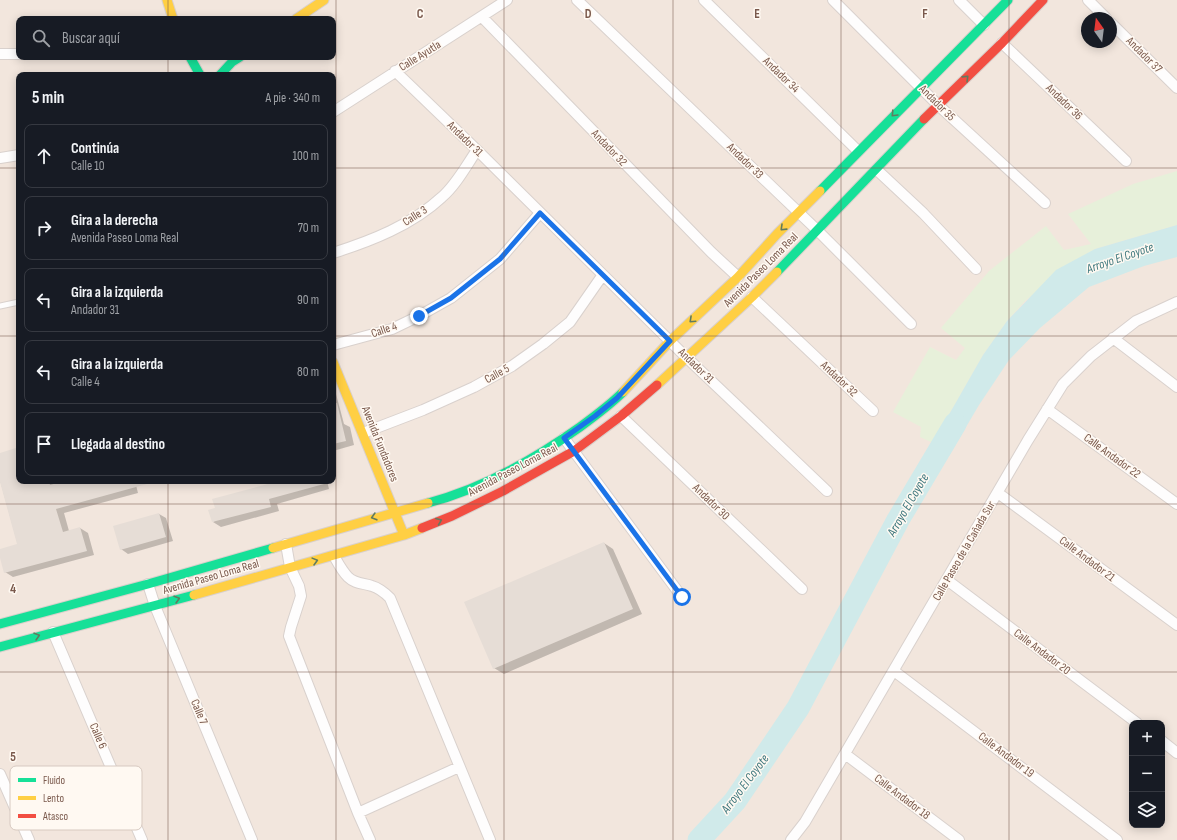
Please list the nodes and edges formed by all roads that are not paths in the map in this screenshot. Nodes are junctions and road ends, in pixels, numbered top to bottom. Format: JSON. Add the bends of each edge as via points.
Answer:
{"nodes":[{"id":1,"x":167,"y":0,"type":"edge"},
{"id":2,"x":324,"y":0,"type":"edge"},
{"id":3,"x":507,"y":0,"type":"edge"},
{"id":4,"x":577,"y":0,"type":"edge"},
{"id":5,"x":704,"y":0,"type":"edge"},
{"id":6,"x":833,"y":0,"type":"edge"},
{"id":7,"x":959,"y":0,"type":"edge"},
{"id":8,"x":1008,"y":0,"type":"edge"},
{"id":9,"x":1043,"y":0,"type":"edge"},
{"id":10,"x":1088,"y":0,"type":"edge"},
{"id":11,"x":1100,"y":12,"type":"edge"},
{"id":12,"x":173,"y":16,"type":"edge"},
{"id":13,"x":300,"y":16,"type":"edge"},
{"id":14,"x":482,"y":17,"type":"junction"},
{"id":15,"x":984,"y":25,"type":"junction"},
{"id":16,"x":1117,"y":29,"type":"edge"},
{"id":17,"x":1002,"y":43,"type":"junction"},
{"id":18,"x":0,"y":54,"type":"edge"},
{"id":19,"x":16,"y":54,"type":"edge"},
{"id":20,"x":192,"y":60,"type":"edge"},
{"id":21,"x":235,"y":60,"type":"edge"},
{"id":22,"x":395,"y":71,"type":"junction"},
{"id":23,"x":198,"y":72,"type":"edge"},
{"id":24,"x":223,"y":72,"type":"edge"},
{"id":25,"x":921,"y":87,"type":"junction"},
{"id":26,"x":1177,"y":88,"type":"edge"},
{"id":27,"x":938,"y":105,"type":"junction"},
{"id":28,"x":336,"y":110,"type":"edge"},
{"id":29,"x":477,"y":150,"type":"junction"},
{"id":30,"x":858,"y":151,"type":"junction"},
{"id":31,"x":16,"y":155,"type":"edge"},
{"id":32,"x":0,"y":158,"type":"edge"},
{"id":33,"x":1126,"y":161,"type":"dead end"},
{"id":34,"x":877,"y":170,"type":"junction"},
{"id":35,"x":1045,"y":203,"type":"dead end"},
{"id":36,"x":799,"y":212,"type":"junction"},
{"id":37,"x":540,"y":213,"type":"junction"},
{"id":38,"x":817,"y":230,"type":"junction"},
{"id":39,"x":336,"y":252,"type":"edge"},
{"id":40,"x":976,"y":269,"type":"dead end"},
{"id":41,"x":602,"y":276,"type":"junction"},
{"id":42,"x":738,"y":277,"type":"junction"},
{"id":43,"x":752,"y":297,"type":"junction"},
{"id":44,"x":1177,"y":302,"type":"edge"},
{"id":45,"x":16,"y":303,"type":"edge"},
{"id":46,"x":0,"y":306,"type":"edge"},
{"id":47,"x":911,"y":324,"type":"dead end"},
{"id":48,"x":1113,"y":338,"type":"junction"},
{"id":49,"x":670,"y":341,"type":"junction"},
{"id":50,"x":336,"y":344,"type":"edge"},
{"id":51,"x":687,"y":358,"type":"junction"},
{"id":52,"x":336,"y":369,"type":"edge"},
{"id":53,"x":1177,"y":387,"type":"edge"},
{"id":54,"x":1047,"y":409,"type":"junction"},
{"id":55,"x":873,"y":411,"type":"dead end"},
{"id":56,"x":621,"y":416,"type":"junction"},
{"id":57,"x":363,"y":433,"type":"junction"},
{"id":58,"x":564,"y":438,"type":"junction"},
{"id":59,"x":574,"y":451,"type":"junction"},
{"id":60,"x":531,"y":458,"type":"junction"},
{"id":61,"x":539,"y":471,"type":"junction"},
{"id":62,"x":827,"y":491,"type":"dead end"},
{"id":63,"x":998,"y":493,"type":"junction"},
{"id":64,"x":1177,"y":504,"type":"edge"},
{"id":65,"x":395,"y":512,"type":"junction"},
{"id":66,"x":404,"y":535,"type":"junction"},
{"id":67,"x":286,"y":544,"type":"junction"},
{"id":68,"x":334,"y":556,"type":"junction"},
{"id":69,"x":290,"y":567,"type":"junction"},
{"id":70,"x":947,"y":580,"type":"junction"},
{"id":71,"x":148,"y":584,"type":"junction"},
{"id":72,"x":802,"y":589,"type":"dead end"},
{"id":73,"x":682,"y":597,"type":"dead end"},
{"id":74,"x":154,"y":606,"type":"junction"},
{"id":75,"x":0,"y":624,"type":"edge"},
{"id":76,"x":1177,"y":625,"type":"edge"},
{"id":77,"x":53,"y":632,"type":"junction"},
{"id":78,"x":0,"y":647,"type":"edge"},
{"id":79,"x":894,"y":671,"type":"junction"},
{"id":80,"x":1133,"y":720,"type":"edge"},
{"id":81,"x":1165,"y":744,"type":"edge"},
{"id":82,"x":1177,"y":753,"type":"edge"},
{"id":83,"x":846,"y":754,"type":"junction"},
{"id":84,"x":110,"y":766,"type":"edge"},
{"id":85,"x":459,"y":767,"type":"junction"},
{"id":86,"x":0,"y":774,"type":"edge"},
{"id":87,"x":10,"y":798,"type":"edge"},
{"id":88,"x":358,"y":813,"type":"junction"},
{"id":89,"x":24,"y":830,"type":"edge"},
{"id":90,"x":138,"y":830,"type":"edge"},
{"id":91,"x":794,"y":839,"type":"edge"},
{"id":92,"x":28,"y":840,"type":"edge"},
{"id":93,"x":142,"y":840,"type":"edge"},
{"id":94,"x":252,"y":840,"type":"edge"},
{"id":95,"x":370,"y":840,"type":"edge"},
{"id":96,"x":490,"y":840,"type":"edge"},
{"id":97,"x":959,"y":840,"type":"edge"},
{"id":98,"x":1117,"y":840,"type":"edge"}],
"edges":[{"from":1,"to":12,"type":"street"},
{"from":2,"to":13,"type":"street"},
{"from":3,"to":14,"type":"street","name":"Calle Ayutla"},
{"from":4,"to":36,"type":"street","name":"Andador 33"},
{"from":5,"to":30,"type":"street","name":"Andador 34"},
{"from":6,"to":25,"type":"street","name":"Andador 35"},
{"from":7,"to":15,"type":"street"},
{"from":8,"to":15,"type":"street","name":"Avenida Paseo Loma Real"},
{"from":9,"to":17,"type":"street","name":"Avenida Paseo Loma Real"},
{"from":10,"to":11,"type":"street"},
{"from":14,"to":22,"type":"street","name":"Calle Ayutla"},
{"from":14,"to":42,"type":"street","name":"Andador 32"},
{"from":15,"to":25,"type":"street","name":"Avenida Paseo Loma Real"},
{"from":16,"to":26,"type":"street","name":"Andador 37"},
{"from":27,"to":17,"type":"street","name":"Avenida Paseo Loma Real","one_way":true},
{"from":17,"to":33,"type":"street","name":"Andador 36"},
{"from":18,"to":19,"type":"street"},
{"from":20,"to":23,"type":"street"},
{"from":21,"to":24,"type":"street"},
{"from":22,"to":28,"type":"street","name":"Calle Ayutla"},
{"from":22,"to":29,"type":"street","name":"Andador 31"},
{"from":25,"to":27,"type":"street","name":"Andador 35"},
{"from":25,"to":30,"type":"street","name":"Avenida Paseo Loma Real","one_way":true},
{"from":27,"to":34,"type":"street","name":"Avenida Paseo Loma Real"},
{"from":27,"to":35,"type":"street","name":"Andador 35"},
{"from":29,"to":37,"type":"street","name":"Andador 31"},
{"from":29,"to":39,"type":"street","name":"Calle 3","via":[[443,197],[414,218],[386,233]]},
{"from":30,"to":36,"type":"street","name":"Avenida Paseo Loma Real"},
{"from":31,"to":32,"type":"street"},
{"from":34,"to":38,"type":"street","name":"Avenida Paseo Loma Real"},
{"from":34,"to":40,"type":"street","via":[[923,213]]},
{"from":36,"to":38,"type":"street","name":"Andador 33"},
{"from":36,"to":42,"type":"street","name":"Avenida Paseo Loma Real","one_way":true},
{"from":37,"to":41,"type":"street","name":"Andador 31"},
{"from":37,"to":50,"type":"street","name":"Calle 4","via":[[500,259],[451,298],[392,329]]},
{"from":38,"to":43,"type":"street","name":"Avenida Paseo Loma Real"},
{"from":38,"to":47,"type":"street","name":"Andador 33"},
{"from":41,"to":49,"type":"street","name":"Andador 31"},
{"from":41,"to":57,"type":"street","name":"Calle 5","via":[[570,322],[512,366],[466,391]]},
{"from":42,"to":49,"type":"street","name":"Avenida Paseo Loma Real","one_way":true},
{"from":43,"to":51,"type":"street","name":"Avenida Paseo Loma Real"},
{"from":43,"to":55,"type":"street","name":"Andador 32"},
{"from":44,"to":48,"type":"street","name":"Calle Paseo de la Cañada Sur","via":[[1136,321]]},
{"from":45,"to":46,"type":"lane"},
{"from":48,"to":53,"type":"street"},
{"from":48,"to":54,"type":"street","name":"Calle Paseo de la Cañada Sur","via":[[1063,384]]},
{"from":49,"to":51,"type":"street","name":"Andador 31"},
{"from":49,"to":58,"type":"street","name":"Avenida Paseo Loma Real","via":[[617,398]]},
{"from":51,"to":56,"type":"street","name":"Avenida Paseo Loma Real"},
{"from":51,"to":62,"type":"street","name":"Andador 31"},
{"from":52,"to":57,"type":"street","name":"Avenida Fundadores"},
{"from":54,"to":63,"type":"street","name":"Calle Paseo de la Cañada Sur"},
{"from":54,"to":64,"type":"street","name":"Calle Andador 22"},
{"from":56,"to":59,"type":"street","name":"Avenida Paseo Loma Real"},
{"from":56,"to":72,"type":"street","name":"Andador 30"},
{"from":57,"to":65,"type":"street","name":"Avenida Fundadores"},
{"from":58,"to":59,"type":"street"},
{"from":58,"to":60,"type":"street","name":"Avenida Paseo Loma Real"},
{"from":59,"to":61,"type":"street","name":"Avenida Paseo Loma Real"},
{"from":59,"to":73,"type":"street"},
{"from":60,"to":61,"type":"street"},
{"from":60,"to":65,"type":"street","name":"Avenida Paseo Loma Real","via":[[466,490]]},
{"from":66,"to":61,"type":"street","name":"Avenida Paseo Loma Real","one_way":true,"via":[[452,516]]},
{"from":63,"to":70,"type":"street","name":"Calle Paseo de la Cañada Sur"},
{"from":63,"to":76,"type":"street","name":"Calle Andador 21"},
{"from":65,"to":66,"type":"street","name":"Avenida Fundadores"},
{"from":65,"to":67,"type":"street","name":"Avenida Paseo Loma Real","one_way":true},
{"from":66,"to":68,"type":"street","name":"Avenida Paseo Loma Real"},
{"from":67,"to":69,"type":"street"},
{"from":67,"to":71,"type":"street","name":"Avenida Paseo Loma Real"},
{"from":69,"to":68,"type":"street","name":"Avenida Paseo Loma Real","one_way":true},
{"from":68,"to":85,"type":"street","via":[[349,578],[359,584],[372,586],[390,598]]},
{"from":74,"to":69,"type":"street","name":"Avenida Paseo Loma Real","one_way":true},
{"from":69,"to":88,"type":"street","via":[[301,596],[289,636]]},
{"from":70,"to":79,"type":"street","name":"Calle Paseo de la Cañada Sur"},
{"from":70,"to":80,"type":"street","name":"Calle Andador 20"},
{"from":71,"to":74,"type":"street","name":"Calle 7"},
{"from":71,"to":75,"type":"street","name":"Avenida Paseo Loma Real"},
{"from":74,"to":77,"type":"street","name":"Avenida Paseo Loma Real"},
{"from":74,"to":94,"type":"street","name":"Calle 7"},
{"from":78,"to":77,"type":"street","name":"Avenida Paseo Loma Real","one_way":true},
{"from":77,"to":84,"type":"street","name":"Calle 6"},
{"from":79,"to":83,"type":"street","name":"Calle Paseo de la Cañada Sur"},
{"from":79,"to":98,"type":"street","name":"Calle Andador 19"},
{"from":81,"to":82,"type":"street"},
{"from":83,"to":91,"type":"street","name":"Calle Paseo de la Cañada Sur"},
{"from":83,"to":97,"type":"street","name":"Calle Andador 18"},
{"from":85,"to":88,"type":"street"},
{"from":85,"to":96,"type":"street"},
{"from":86,"to":87,"type":"street"},
{"from":88,"to":95,"type":"street"},
{"from":89,"to":92,"type":"street"},
{"from":90,"to":93,"type":"street","name":"Calle 6"}]}
